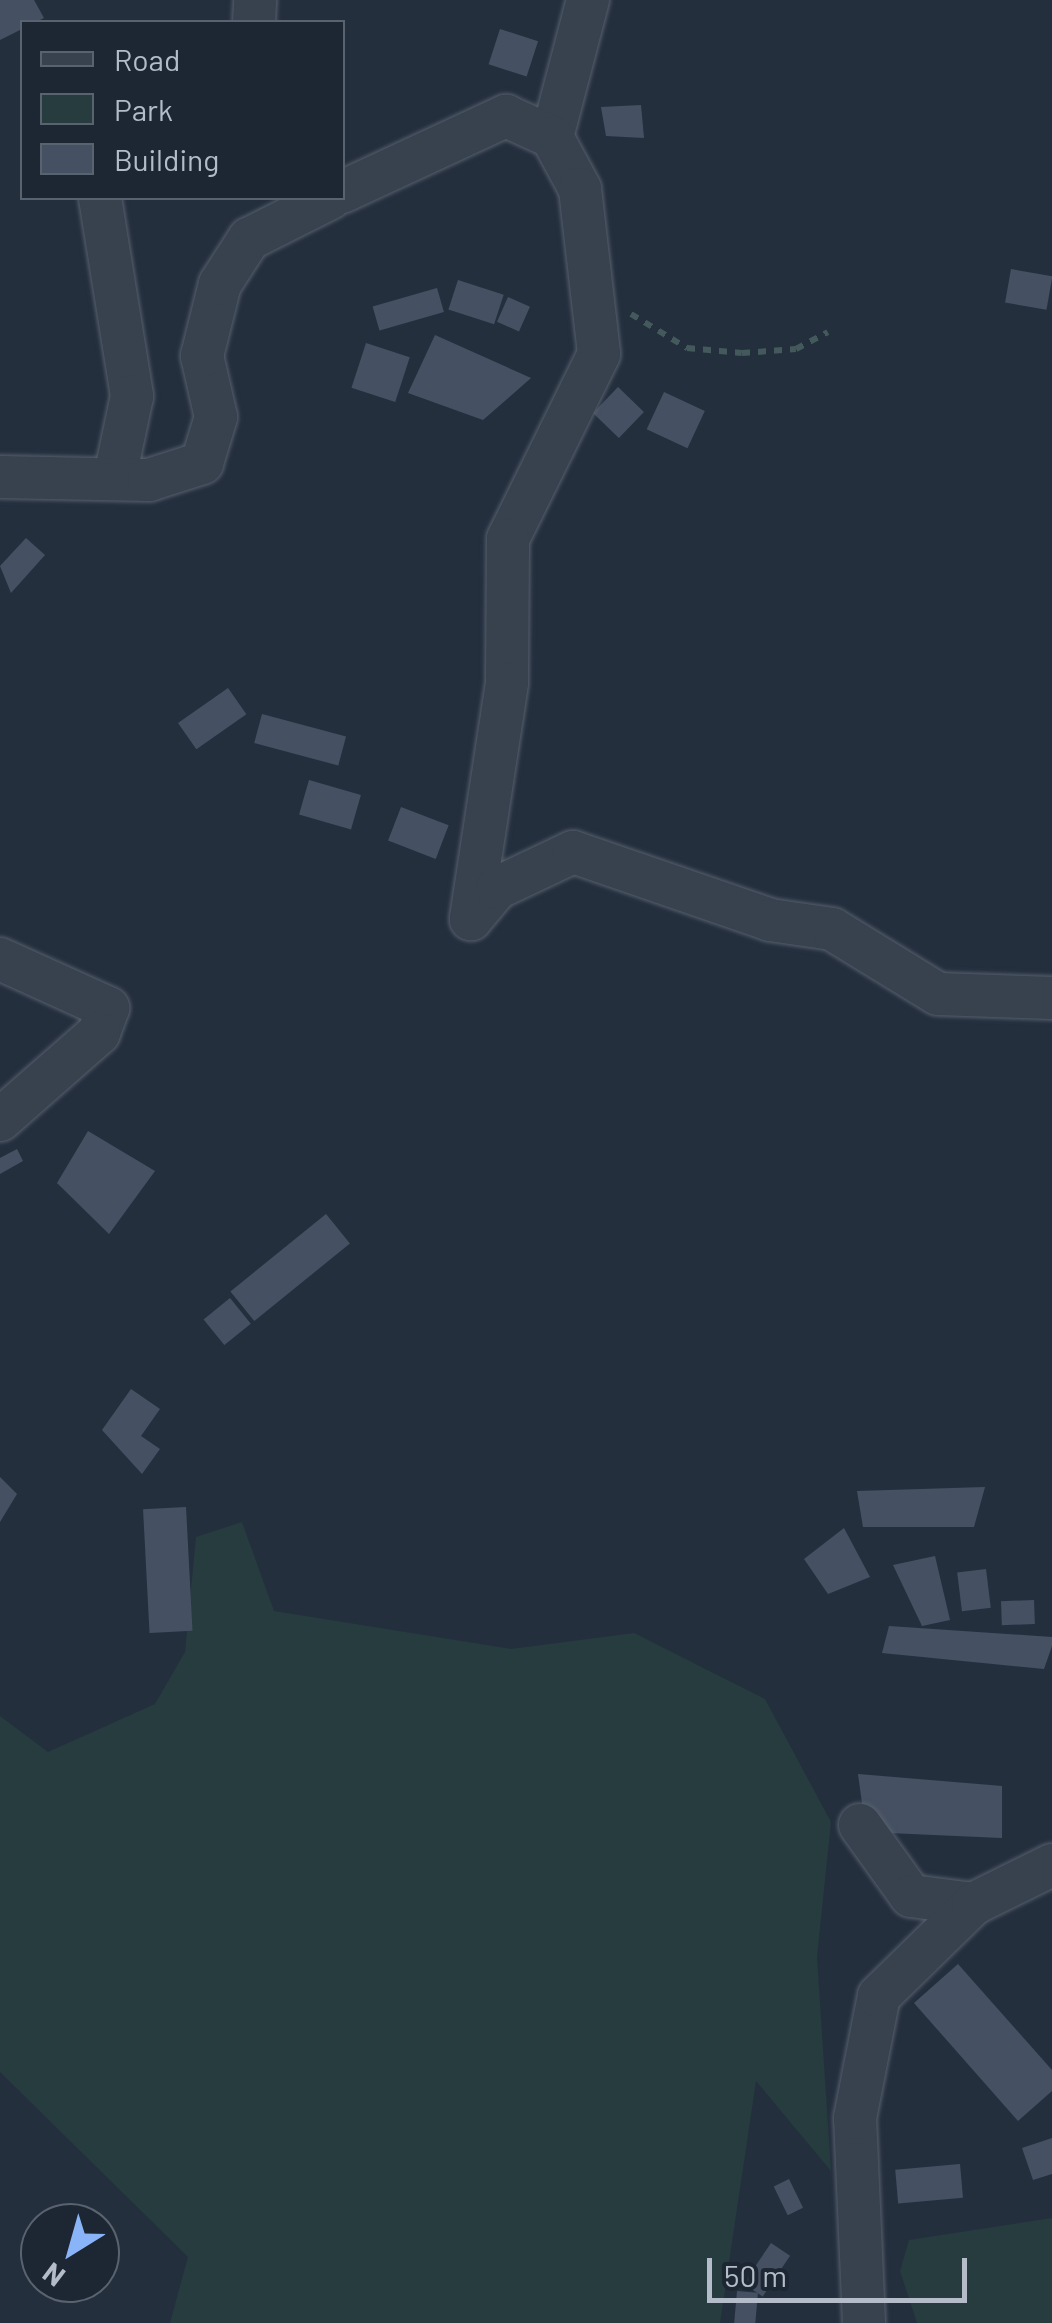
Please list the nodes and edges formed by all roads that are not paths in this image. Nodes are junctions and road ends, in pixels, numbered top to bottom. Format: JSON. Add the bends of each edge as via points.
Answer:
{"nodes":[{"id":1,"x":588,"y":0,"type":"edge"},
{"id":2,"x":552,"y":137,"type":"junction"},
{"id":3,"x":345,"y":191,"type":"edge"},
{"id":4,"x":100,"y":200,"type":"edge"},
{"id":5,"x":326,"y":200,"type":"edge"},
{"id":6,"x":0,"y":477,"type":"edge"},
{"id":7,"x":115,"y":477,"type":"junction"},
{"id":8,"x":0,"y":958,"type":"edge"},
{"id":9,"x":1052,"y":998,"type":"edge"},
{"id":10,"x":0,"y":1120,"type":"edge"},
{"id":11,"x":860,"y":1825,"type":"dead end"},
{"id":12,"x":1052,"y":1865,"type":"edge"},
{"id":13,"x":973,"y":1904,"type":"junction"},
{"id":14,"x":864,"y":2323,"type":"edge"}],
"edges":[{"from":1,"to":2,"type":"street"},
{"from":2,"to":3,"type":"street","via":[[506,116]]},
{"from":2,"to":9,"type":"street","via":[[580,189],[599,354],[508,539],[507,682],[471,920],[498,888],[573,852],[770,920],[832,929],[938,994]]},
{"from":4,"to":7,"type":"street","via":[[132,396]]},
{"from":5,"to":7,"type":"street","via":[[249,240],[220,284],[202,356],[216,417],[202,463],[149,480]]},
{"from":6,"to":7,"type":"street"},
{"from":8,"to":10,"type":"street","via":[[108,1008],[99,1033]]},
{"from":11,"to":13,"type":"street","via":[[911,1896]]},
{"from":12,"to":13,"type":"street"},
{"from":13,"to":14,"type":"street","via":[[879,1996],[854,2118]]}]}
